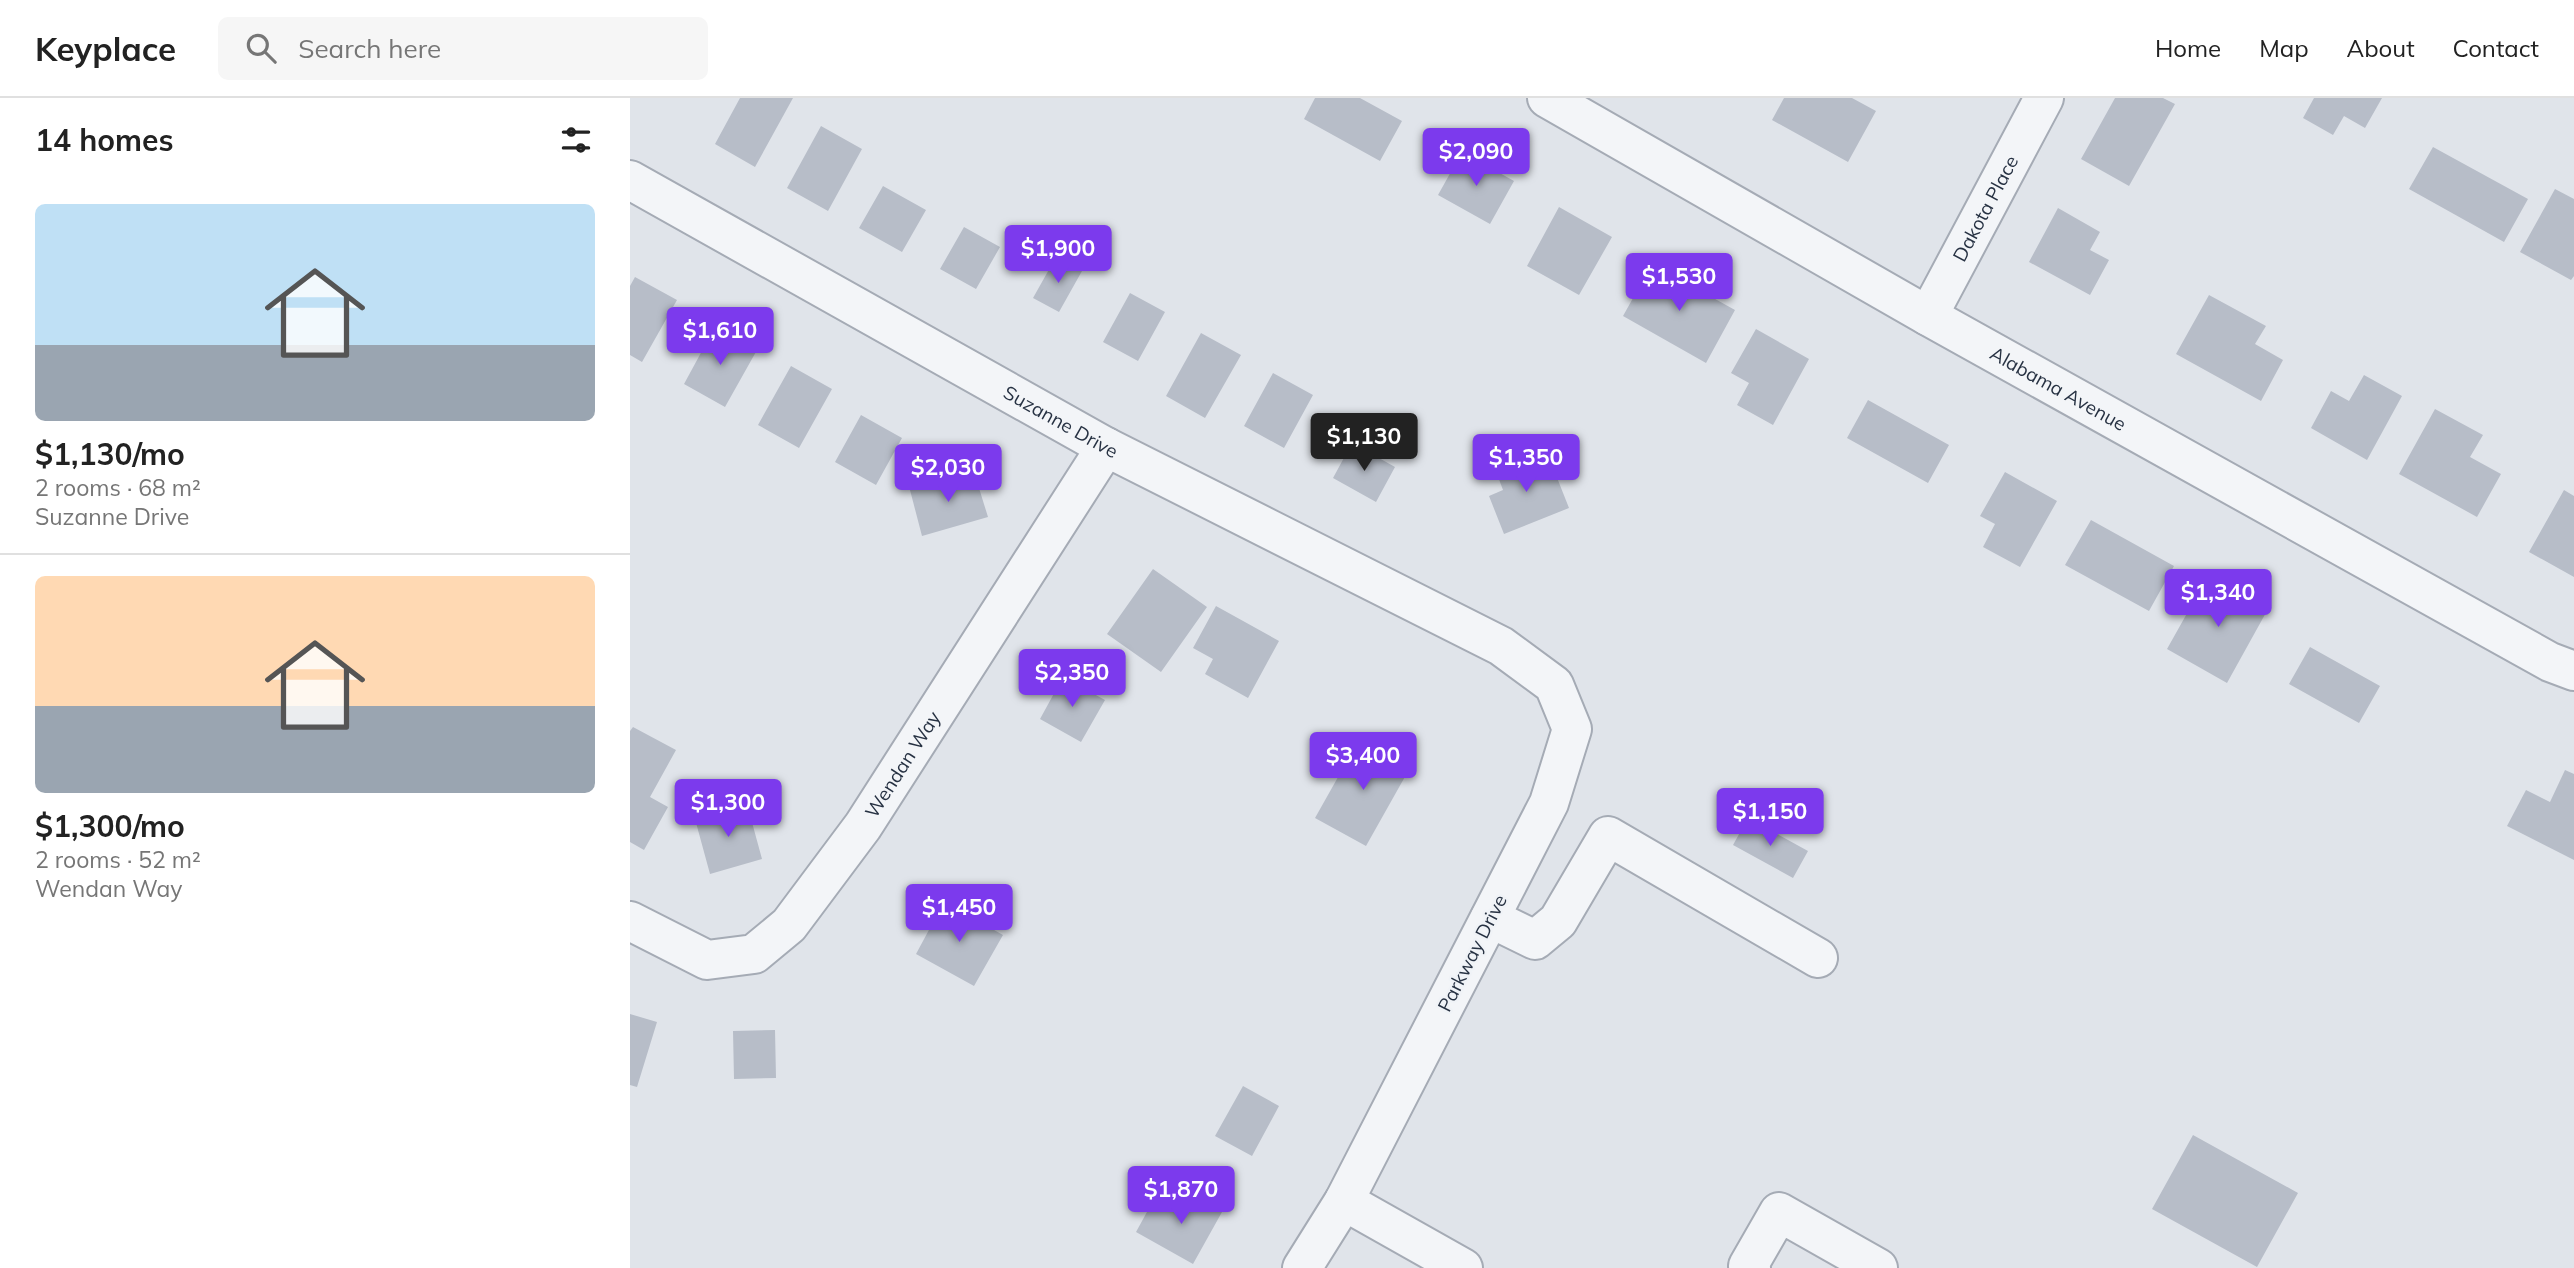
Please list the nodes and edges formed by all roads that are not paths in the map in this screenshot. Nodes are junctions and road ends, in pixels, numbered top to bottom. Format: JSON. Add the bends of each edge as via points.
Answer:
{"nodes":[{"id":1,"x":1547,"y":98,"type":"edge"},
{"id":2,"x":2044,"y":98,"type":"edge"},
{"id":3,"x":630,"y":180,"type":"edge"},
{"id":4,"x":1928,"y":316,"type":"junction"},
{"id":5,"x":1107,"y":447,"type":"junction"},
{"id":6,"x":1501,"y":646,"type":"joint"},
{"id":7,"x":2574,"y":671,"type":"edge"},
{"id":8,"x":1490,"y":918,"type":"junction"},
{"id":9,"x":630,"y":921,"type":"edge"},
{"id":10,"x":1818,"y":958,"type":"dead end"},
{"id":11,"x":1345,"y":1200,"type":"junction"},
{"id":12,"x":1302,"y":1268,"type":"edge"},
{"id":13,"x":1463,"y":1268,"type":"edge"},
{"id":14,"x":1751,"y":1268,"type":"edge"},
{"id":15,"x":1878,"y":1268,"type":"edge"}],
"edges":[{"from":1,"to":4,"type":"street","name":"Alabama Avenue"},
{"from":2,"to":4,"type":"street","name":"Dakota Place"},
{"from":3,"to":5,"type":"street","name":"Suzanne Drive"},
{"from":4,"to":7,"type":"street","name":"Alabama Avenue","via":[[2550,662]]},
{"from":5,"to":6,"type":"street","name":"Suzanne Drive"},
{"from":5,"to":9,"type":"street","name":"Wendan Way","via":[[863,826],[789,925],[754,954],[707,960]]},
{"from":6,"to":8,"type":"street","name":"Parkway Drive","via":[[1554,685],[1572,729],[1549,803]]},
{"from":8,"to":10,"type":"street","via":[[1535,940],[1558,921],[1608,836]]},
{"from":8,"to":11,"type":"street","name":"Parkway Drive"},
{"from":11,"to":12,"type":"street","name":"Parkway Drive"},
{"from":11,"to":13,"type":"street"},
{"from":14,"to":15,"type":"street","via":[[1748,1266],[1779,1212]]}]}
